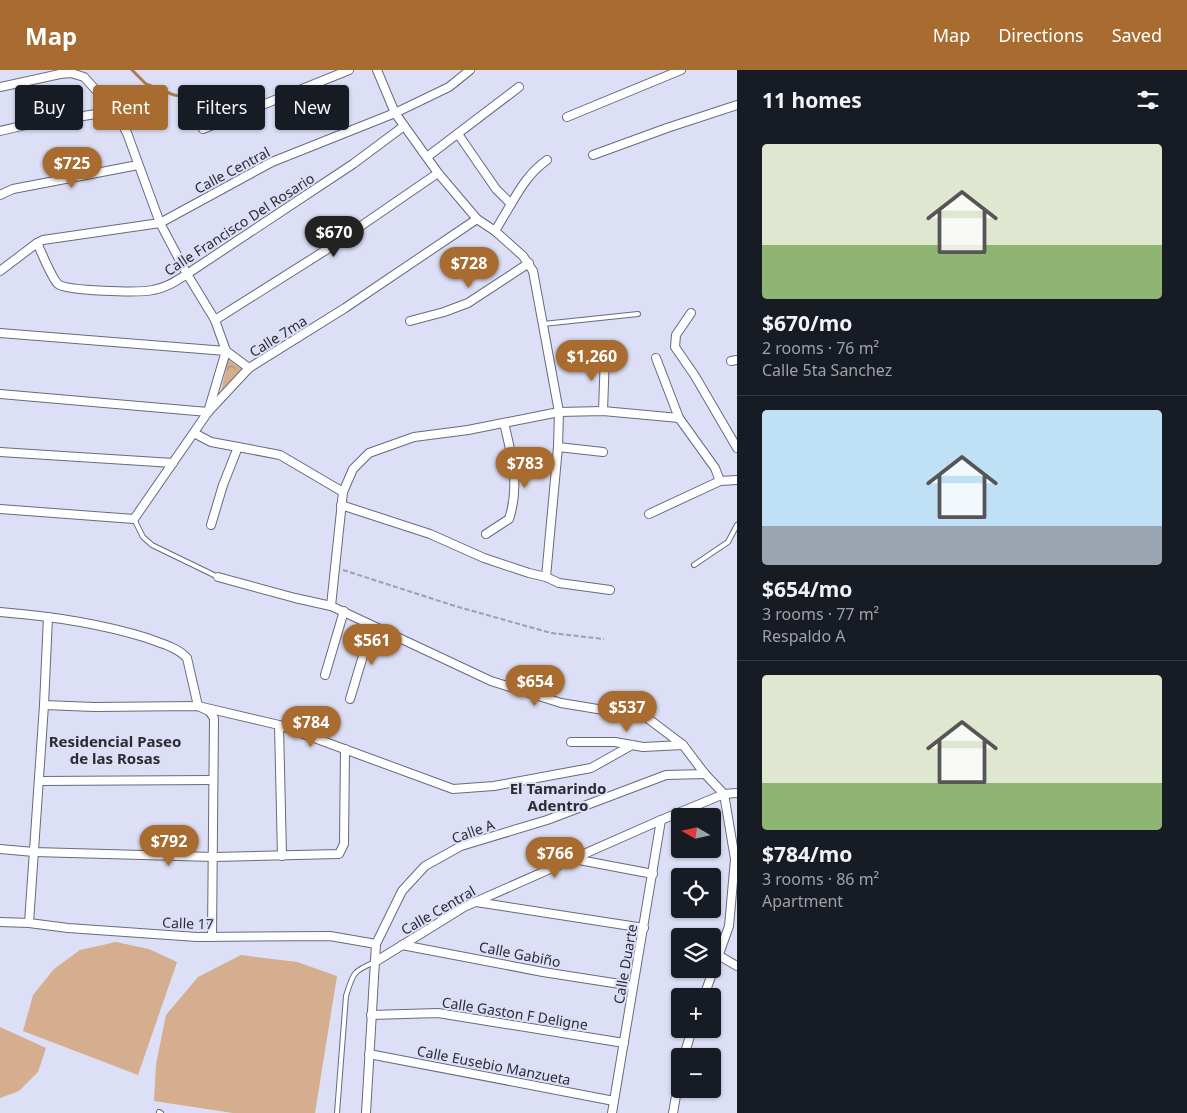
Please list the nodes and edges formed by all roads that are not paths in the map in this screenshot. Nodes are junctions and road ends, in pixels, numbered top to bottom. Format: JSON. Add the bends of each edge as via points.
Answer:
{"nodes":[{"id":1,"x":348,"y":70,"type":"edge"},
{"id":2,"x":376,"y":70,"type":"edge"},
{"id":3,"x":470,"y":70,"type":"edge"},
{"id":4,"x":680,"y":70,"type":"edge"},
{"id":5,"x":0,"y":87,"type":"edge"},
{"id":6,"x":93,"y":87,"type":"edge"},
{"id":7,"x":519,"y":87,"type":"dead end"},
{"id":8,"x":265,"y":104,"type":"edge"},
{"id":9,"x":737,"y":105,"type":"edge"},
{"id":10,"x":395,"y":113,"type":"junction"},
{"id":11,"x":93,"y":115,"type":"edge"},
{"id":12,"x":567,"y":117,"type":"dead end"},
{"id":13,"x":404,"y":126,"type":"junction"},
{"id":14,"x":126,"y":130,"type":"edge"},
{"id":15,"x":0,"y":132,"type":"edge"},
{"id":16,"x":458,"y":134,"type":"junction"},
{"id":17,"x":594,"y":155,"type":"dead end"},
{"id":18,"x":427,"y":157,"type":"junction"},
{"id":19,"x":547,"y":160,"type":"dead end"},
{"id":20,"x":138,"y":165,"type":"junction"},
{"id":21,"x":438,"y":173,"type":"junction"},
{"id":22,"x":0,"y":195,"type":"edge"},
{"id":23,"x":511,"y":204,"type":"junction"},
{"id":24,"x":477,"y":219,"type":"junction"},
{"id":25,"x":160,"y":223,"type":"junction"},
{"id":26,"x":495,"y":231,"type":"junction"},
{"id":27,"x":37,"y":243,"type":"junction"},
{"id":28,"x":529,"y":263,"type":"junction"},
{"id":29,"x":0,"y":271,"type":"edge"},
{"id":30,"x":187,"y":274,"type":"junction"},
{"id":31,"x":691,"y":313,"type":"dead end"},
{"id":32,"x":638,"y":314,"type":"dead end"},
{"id":33,"x":215,"y":320,"type":"junction"},
{"id":34,"x":410,"y":321,"type":"dead end"},
{"id":35,"x":543,"y":324,"type":"junction"},
{"id":36,"x":0,"y":333,"type":"edge"},
{"id":37,"x":226,"y":351,"type":"junction"},
{"id":38,"x":604,"y":354,"type":"dead end"},
{"id":39,"x":656,"y":358,"type":"dead end"},
{"id":40,"x":248,"y":368,"type":"junction"},
{"id":41,"x":0,"y":394,"type":"edge"},
{"id":42,"x":603,"y":411,"type":"junction"},
{"id":43,"x":208,"y":412,"type":"junction"},
{"id":44,"x":559,"y":412,"type":"junction"},
{"id":45,"x":679,"y":418,"type":"junction"},
{"id":46,"x":504,"y":423,"type":"junction"},
{"id":47,"x":194,"y":433,"type":"junction"},
{"id":48,"x":558,"y":446,"type":"junction"},
{"id":49,"x":238,"y":447,"type":"junction"},
{"id":50,"x":737,"y":448,"type":"edge"},
{"id":51,"x":0,"y":452,"type":"edge"},
{"id":52,"x":603,"y":452,"type":"dead end"},
{"id":53,"x":173,"y":463,"type":"junction"},
{"id":54,"x":737,"y":480,"type":"edge"},
{"id":55,"x":720,"y":482,"type":"junction"},
{"id":56,"x":343,"y":492,"type":"junction"},
{"id":57,"x":342,"y":505,"type":"junction"},
{"id":58,"x":0,"y":509,"type":"edge"},
{"id":59,"x":649,"y":514,"type":"dead end"},
{"id":60,"x":134,"y":519,"type":"junction"},
{"id":61,"x":211,"y":524,"type":"dead end"},
{"id":62,"x":737,"y":525,"type":"edge"},
{"id":63,"x":486,"y":534,"type":"dead end"},
{"id":64,"x":694,"y":565,"type":"dead end"},
{"id":65,"x":218,"y":577,"type":"joint"},
{"id":66,"x":546,"y":577,"type":"junction"},
{"id":67,"x":610,"y":590,"type":"dead end"},
{"id":68,"x":331,"y":606,"type":"junction"},
{"id":69,"x":344,"y":611,"type":"junction"},
{"id":70,"x":0,"y":612,"type":"edge"},
{"id":71,"x":48,"y":617,"type":"junction"},
{"id":72,"x":372,"y":626,"type":"junction"},
{"id":73,"x":325,"y":675,"type":"dead end"},
{"id":74,"x":350,"y":700,"type":"dead end"},
{"id":75,"x":44,"y":706,"type":"junction"},
{"id":76,"x":198,"y":706,"type":"junction"},
{"id":77,"x":279,"y":725,"type":"junction"},
{"id":78,"x":571,"y":742,"type":"dead end"},
{"id":79,"x":632,"y":745,"type":"junction"},
{"id":80,"x":683,"y":745,"type":"junction"},
{"id":81,"x":345,"y":749,"type":"junction"},
{"id":82,"x":705,"y":774,"type":"junction"},
{"id":83,"x":213,"y":780,"type":"junction"},
{"id":84,"x":39,"y":781,"type":"junction"},
{"id":85,"x":737,"y":793,"type":"edge"},
{"id":86,"x":724,"y":794,"type":"junction"},
{"id":87,"x":661,"y":820,"type":"junction"},
{"id":88,"x":0,"y":849,"type":"edge"},
{"id":89,"x":34,"y":852,"type":"junction"},
{"id":90,"x":214,"y":856,"type":"junction"},
{"id":91,"x":282,"y":856,"type":"junction"},
{"id":92,"x":574,"y":858,"type":"junction"},
{"id":93,"x":653,"y":874,"type":"junction"},
{"id":94,"x":476,"y":902,"type":"junction"},
{"id":95,"x":0,"y":922,"type":"edge"},
{"id":96,"x":29,"y":923,"type":"junction"},
{"id":97,"x":733,"y":925,"type":"edge"},
{"id":98,"x":644,"y":928,"type":"junction"},
{"id":99,"x":212,"y":937,"type":"junction"},
{"id":100,"x":376,"y":944,"type":"junction"},
{"id":101,"x":402,"y":945,"type":"junction"},
{"id":102,"x":721,"y":949,"type":"edge"},
{"id":103,"x":721,"y":957,"type":"edge"},
{"id":104,"x":375,"y":962,"type":"junction"},
{"id":105,"x":737,"y":966,"type":"edge"},
{"id":106,"x":633,"y":986,"type":"junction"},
{"id":107,"x":371,"y":1015,"type":"junction"},
{"id":108,"x":624,"y":1044,"type":"junction"},
{"id":109,"x":369,"y":1054,"type":"junction"},
{"id":110,"x":676,"y":1098,"type":"edge"},
{"id":111,"x":614,"y":1101,"type":"junction"},
{"id":112,"x":338,"y":1113,"type":"edge"},
{"id":113,"x":366,"y":1113,"type":"edge"},
{"id":114,"x":612,"y":1113,"type":"edge"},
{"id":115,"x":673,"y":1113,"type":"edge"}],
"edges":[{"from":1,"to":8,"type":"street"},
{"from":2,"to":10,"type":"street"},
{"from":3,"to":10,"type":"street","name":"Calle Central","via":[[449,87]]},
{"from":4,"to":12,"type":"street"},
{"from":5,"to":6,"type":"street","via":[[71,73],[84,77]]},
{"from":7,"to":16,"type":"street"},
{"from":9,"to":17,"type":"street"},
{"from":10,"to":13,"type":"street"},
{"from":10,"to":25,"type":"street","name":"Calle Central","via":[[272,162]]},
{"from":11,"to":15,"type":"street"},
{"from":13,"to":18,"type":"street"},
{"from":13,"to":30,"type":"street","name":"Calle Francisco Del Rosario","via":[[353,164]]},
{"from":14,"to":20,"type":"street"},
{"from":16,"to":18,"type":"street"},
{"from":16,"to":23,"type":"street","via":[[496,189]]},
{"from":18,"to":21,"type":"street"},
{"from":19,"to":23,"type":"street","via":[[530,175]]},
{"from":20,"to":22,"type":"street","via":[[14,189]]},
{"from":20,"to":25,"type":"street"},
{"from":21,"to":24,"type":"street"},
{"from":21,"to":33,"type":"street","via":[[326,250]]},
{"from":23,"to":26,"type":"street"},
{"from":24,"to":26,"type":"street"},
{"from":24,"to":40,"type":"street","name":"Calle 7ma","via":[[345,308]]},
{"from":25,"to":27,"type":"street","name":"Calle Central"},
{"from":25,"to":30,"type":"street"},
{"from":26,"to":28,"type":"street"},
{"from":27,"to":29,"type":"street","name":"Calle Central"},
{"from":27,"to":30,"type":"street","name":"Calle Francisco Del Rosario","via":[[56,281],[62,286],[151,291],[166,287]]},
{"from":28,"to":34,"type":"street","via":[[468,303]]},
{"from":28,"to":35,"type":"street"},
{"from":30,"to":33,"type":"street"},
{"from":31,"to":50,"type":"street","via":[[676,335],[675,347]]},
{"from":32,"to":35,"type":"lane"},
{"from":33,"to":37,"type":"street"},
{"from":35,"to":44,"type":"street"},
{"from":36,"to":37,"type":"street"},
{"from":37,"to":40,"type":"street"},
{"from":37,"to":43,"type":"street"},
{"from":38,"to":42,"type":"street"},
{"from":39,"to":45,"type":"street"},
{"from":40,"to":43,"type":"street","name":"Calle 7ma"},
{"from":41,"to":43,"type":"street"},
{"from":42,"to":44,"type":"street"},
{"from":42,"to":45,"type":"street"},
{"from":43,"to":47,"type":"street","name":"Calle 7ma"},
{"from":44,"to":46,"type":"street"},
{"from":44,"to":48,"type":"street"},
{"from":45,"to":55,"type":"street"},
{"from":46,"to":56,"type":"street","via":[[414,437],[369,453],[353,469]]},
{"from":46,"to":63,"type":"street","via":[[514,465],[514,503],[509,519]]},
{"from":47,"to":49,"type":"street","via":[[211,442]]},
{"from":47,"to":53,"type":"street","name":"Calle 7ma"},
{"from":48,"to":52,"type":"street"},
{"from":48,"to":66,"type":"street"},
{"from":49,"to":56,"type":"street","via":[[280,456]]},
{"from":49,"to":61,"type":"street"},
{"from":51,"to":53,"type":"street"},
{"from":53,"to":60,"type":"street","name":"Calle 7ma"},
{"from":54,"to":55,"type":"street"},
{"from":55,"to":59,"type":"street"},
{"from":56,"to":57,"type":"street"},
{"from":57,"to":66,"type":"street","via":[[430,534],[484,558]]},
{"from":57,"to":68,"type":"street"},
{"from":58,"to":60,"type":"street"},
{"from":60,"to":65,"type":"lane","via":[[143,537],[152,545]]},
{"from":62,"to":64,"type":"lane","via":[[728,542]]},
{"from":65,"to":68,"type":"street"},
{"from":66,"to":67,"type":"street","via":[[559,583]]},
{"from":68,"to":69,"type":"street"},
{"from":69,"to":72,"type":"street"},
{"from":69,"to":73,"type":"street"},
{"from":70,"to":71,"type":"street"},
{"from":71,"to":75,"type":"street"},
{"from":71,"to":76,"type":"street","via":[[110,628],[159,642],[182,653],[187,658]]},
{"from":72,"to":74,"type":"street"},
{"from":72,"to":80,"type":"street","via":[[491,681],[560,703],[646,717]]},
{"from":75,"to":76,"type":"street"},
{"from":75,"to":84,"type":"street"},
{"from":76,"to":77,"type":"street"},
{"from":76,"to":83,"type":"street","via":[[213,714],[214,718]]},
{"from":77,"to":81,"type":"street"},
{"from":77,"to":91,"type":"street"},
{"from":78,"to":79,"type":"street"},
{"from":79,"to":80,"type":"street"},
{"from":79,"to":81,"type":"street","via":[[591,768],[494,786],[453,789]]},
{"from":80,"to":82,"type":"street"},
{"from":81,"to":91,"type":"street","via":[[344,844],[339,854]]},
{"from":82,"to":86,"type":"street"},
{"from":82,"to":100,"type":"street","name":"Calle A","via":[[666,775],[547,820],[462,846],[426,866],[402,892]]},
{"from":83,"to":84,"type":"street"},
{"from":83,"to":90,"type":"street"},
{"from":84,"to":89,"type":"street"},
{"from":85,"to":86,"type":"street","name":"Calle Central"},
{"from":86,"to":87,"type":"street","name":"Calle Central"},
{"from":86,"to":97,"type":"street","via":[[735,859]]},
{"from":87,"to":92,"type":"street","name":"Calle Central"},
{"from":87,"to":93,"type":"street","name":"Calle Duarte"},
{"from":88,"to":89,"type":"street"},
{"from":89,"to":90,"type":"street"},
{"from":89,"to":96,"type":"street"},
{"from":90,"to":91,"type":"street"},
{"from":90,"to":99,"type":"street"},
{"from":92,"to":93,"type":"street"},
{"from":92,"to":94,"type":"street","name":"Calle Central"},
{"from":93,"to":98,"type":"street","name":"Calle Duarte"},
{"from":94,"to":98,"type":"street"},
{"from":94,"to":101,"type":"street","name":"Calle Central"},
{"from":95,"to":96,"type":"street","name":"Calle 17"},
{"from":96,"to":99,"type":"street","name":"Calle 17"},
{"from":97,"to":102,"type":"street"},
{"from":98,"to":106,"type":"street","name":"Calle Duarte"},
{"from":99,"to":100,"type":"street","name":"Calle 17","via":[[330,936]]},
{"from":100,"to":104,"type":"street"},
{"from":101,"to":104,"type":"street","name":"Calle Central"},
{"from":101,"to":106,"type":"street","name":"Calle Gabiño"},
{"from":103,"to":105,"type":"street"},
{"from":104,"to":107,"type":"street"},
{"from":104,"to":112,"type":"lane","via":[[357,970],[346,996]]},
{"from":106,"to":108,"type":"street","name":"Calle Duarte"},
{"from":107,"to":108,"type":"street","name":"Calle Gaston F Deligne","via":[[438,1012]]},
{"from":107,"to":109,"type":"street"},
{"from":108,"to":111,"type":"street","name":"Calle Duarte"},
{"from":109,"to":111,"type":"street","name":"Calle Eusebio Manzueta"},
{"from":109,"to":113,"type":"street"},
{"from":110,"to":115,"type":"street"},
{"from":111,"to":114,"type":"street","name":"Calle Duarte"}]}
